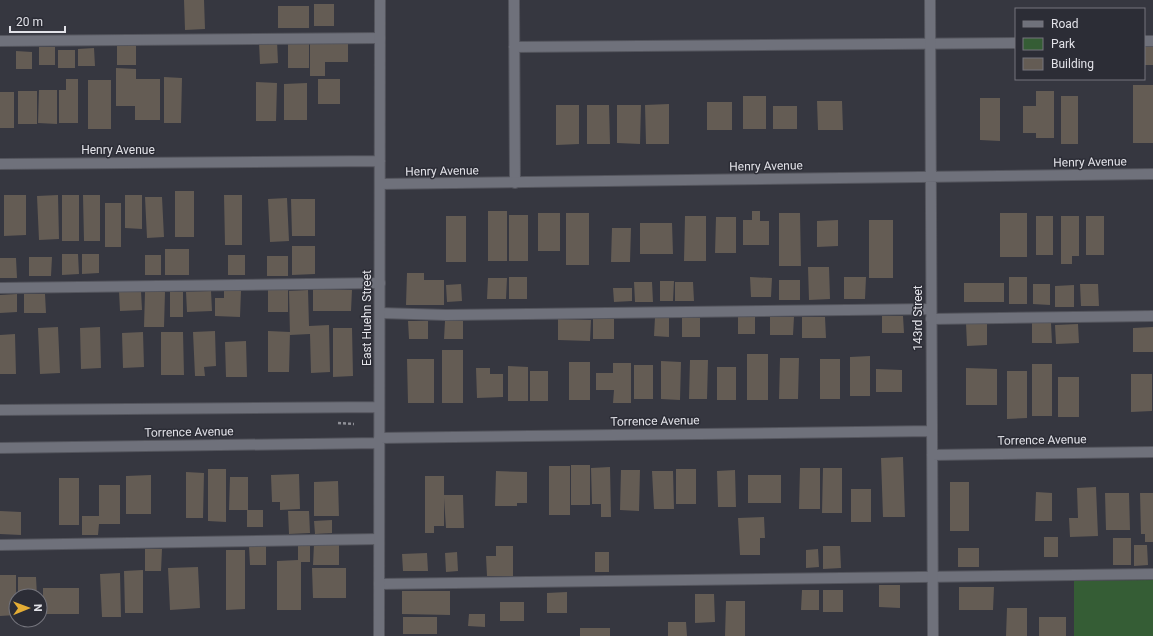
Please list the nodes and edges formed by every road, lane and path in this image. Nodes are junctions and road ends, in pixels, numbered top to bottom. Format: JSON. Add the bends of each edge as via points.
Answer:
{"nodes":[{"id":1,"x":380,"y":0,"type":"edge"},
{"id":2,"x":514,"y":0,"type":"edge"},
{"id":3,"x":930,"y":0,"type":"edge"},
{"id":4,"x":380,"y":38,"type":"junction"},
{"id":5,"x":0,"y":41,"type":"edge"},
{"id":6,"x":1015,"y":43,"type":"edge"},
{"id":7,"x":930,"y":45,"type":"junction"},
{"id":8,"x":514,"y":47,"type":"junction"},
{"id":9,"x":380,"y":161,"type":"junction"},
{"id":10,"x":0,"y":164,"type":"edge"},
{"id":11,"x":1153,"y":174,"type":"edge"},
{"id":12,"x":931,"y":177,"type":"junction"},
{"id":13,"x":515,"y":183,"type":"junction"},
{"id":14,"x":380,"y":184,"type":"junction"},
{"id":15,"x":380,"y":283,"type":"junction"},
{"id":16,"x":0,"y":288,"type":"edge"},
{"id":17,"x":380,"y":313,"type":"junction"},
{"id":18,"x":931,"y":314,"type":"junction"},
{"id":19,"x":1153,"y":316,"type":"edge"},
{"id":20,"x":379,"y":407,"type":"junction"},
{"id":21,"x":0,"y":410,"type":"edge"},
{"id":22,"x":932,"y":431,"type":"junction"},
{"id":23,"x":379,"y":441,"type":"junction"},
{"id":24,"x":0,"y":448,"type":"edge"},
{"id":25,"x":1153,"y":452,"type":"edge"},
{"id":26,"x":932,"y":455,"type":"junction"},
{"id":27,"x":379,"y":539,"type":"junction"},
{"id":28,"x":0,"y":545,"type":"edge"},
{"id":29,"x":1153,"y":574,"type":"edge"},
{"id":30,"x":932,"y":576,"type":"junction"},
{"id":31,"x":379,"y":584,"type":"junction"},
{"id":32,"x":372,"y":636,"type":"edge"},
{"id":33,"x":379,"y":636,"type":"edge"},
{"id":34,"x":933,"y":636,"type":"edge"}],
"edges":[{"from":1,"to":4,"type":"street","name":"East Huehn Street"},
{"from":2,"to":8,"type":"street"},
{"from":3,"to":7,"type":"street","name":"143rd Street"},
{"from":4,"to":5,"type":"street"},
{"from":4,"to":9,"type":"street","name":"East Huehn Street"},
{"from":6,"to":7,"type":"street"},
{"from":7,"to":8,"type":"street"},
{"from":7,"to":12,"type":"street","name":"143rd Street"},
{"from":8,"to":13,"type":"street"},
{"from":9,"to":10,"type":"street","name":"Henry Avenue"},
{"from":9,"to":14,"type":"street","name":"East Huehn Street"},
{"from":11,"to":12,"type":"street","name":"Henry Avenue"},
{"from":12,"to":13,"type":"street","name":"Henry Avenue"},
{"from":12,"to":18,"type":"street","name":"143rd Street"},
{"from":13,"to":14,"type":"street","name":"Henry Avenue"},
{"from":14,"to":15,"type":"street","name":"East Huehn Street"},
{"from":15,"to":16,"type":"street"},
{"from":15,"to":17,"type":"street","name":"East Huehn Street"},
{"from":17,"to":18,"type":"street"},
{"from":17,"to":20,"type":"street","name":"East Huehn Street"},
{"from":18,"to":19,"type":"street"},
{"from":18,"to":22,"type":"street","name":"143rd Street"},
{"from":20,"to":21,"type":"street","name":"Torrence Avenue"},
{"from":20,"to":23,"type":"street","name":"East Huehn Street"},
{"from":22,"to":23,"type":"street","name":"Torrence Avenue"},
{"from":22,"to":26,"type":"street","name":"143rd Street"},
{"from":23,"to":24,"type":"street","name":"Torrence Avenue"},
{"from":23,"to":27,"type":"street","name":"East Huehn Street"},
{"from":25,"to":26,"type":"street","name":"Torrence Avenue"},
{"from":26,"to":30,"type":"street","name":"143rd Street"},
{"from":27,"to":28,"type":"street"},
{"from":27,"to":31,"type":"street","name":"East Huehn Street"},
{"from":29,"to":30,"type":"street"},
{"from":30,"to":31,"type":"street"},
{"from":30,"to":34,"type":"street","name":"143rd Street"},
{"from":31,"to":33,"type":"street","name":"East Huehn Street"},
{"from":32,"to":33,"type":"street"}]}
